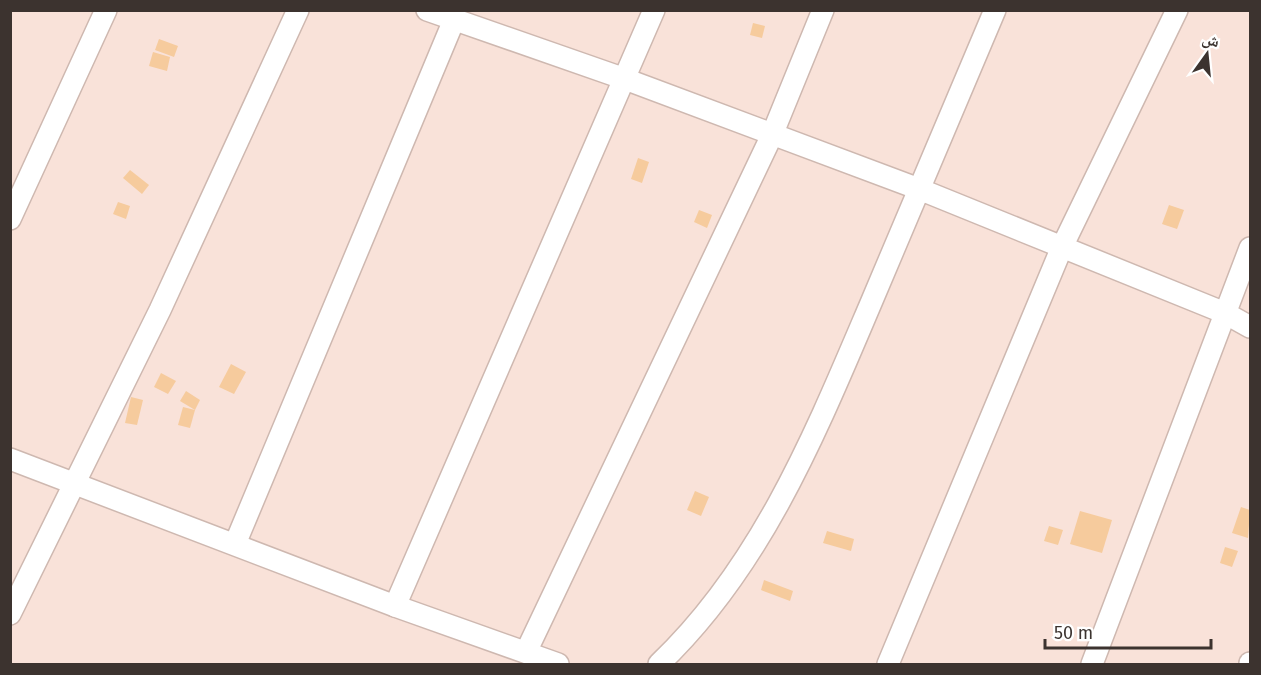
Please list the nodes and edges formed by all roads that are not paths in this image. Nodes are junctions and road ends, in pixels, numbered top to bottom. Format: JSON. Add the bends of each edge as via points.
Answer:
{"nodes":[{"id":1,"x":106,"y":10,"type":"edge"},
{"id":2,"x":298,"y":10,"type":"edge"},
{"id":3,"x":428,"y":10,"type":"edge"},
{"id":4,"x":654,"y":10,"type":"edge"},
{"id":5,"x":823,"y":10,"type":"edge"},
{"id":6,"x":995,"y":10,"type":"edge"},
{"id":7,"x":1177,"y":10,"type":"edge"},
{"id":8,"x":454,"y":20,"type":"junction"},
{"id":9,"x":625,"y":79,"type":"junction"},
{"id":10,"x":772,"y":135,"type":"junction"},
{"id":11,"x":919,"y":189,"type":"junction"},
{"id":12,"x":10,"y":219,"type":"edge"},
{"id":13,"x":1062,"y":247,"type":"junction"},
{"id":14,"x":1251,"y":248,"type":"edge"},
{"id":15,"x":1224,"y":313,"type":"junction"},
{"id":16,"x":1251,"y":327,"type":"edge"},
{"id":17,"x":10,"y":459,"type":"edge"},
{"id":18,"x":76,"y":483,"type":"junction"},
{"id":19,"x":235,"y":544,"type":"junction"},
{"id":20,"x":395,"y":606,"type":"junction"},
{"id":21,"x":10,"y":614,"type":"edge"},
{"id":22,"x":526,"y":652,"type":"junction"},
{"id":23,"x":558,"y":664,"type":"edge"},
{"id":24,"x":659,"y":664,"type":"edge"},
{"id":25,"x":888,"y":664,"type":"edge"},
{"id":26,"x":1092,"y":664,"type":"edge"}],
"edges":[{"from":1,"to":12,"type":"street"},
{"from":2,"to":18,"type":"street"},
{"from":3,"to":8,"type":"street"},
{"from":4,"to":9,"type":"street"},
{"from":5,"to":10,"type":"street"},
{"from":6,"to":11,"type":"street"},
{"from":7,"to":13,"type":"street"},
{"from":8,"to":9,"type":"street"},
{"from":8,"to":19,"type":"street"},
{"from":9,"to":10,"type":"street"},
{"from":9,"to":20,"type":"street"},
{"from":10,"to":11,"type":"street"},
{"from":10,"to":22,"type":"street"},
{"from":11,"to":13,"type":"street"},
{"from":11,"to":24,"type":"street","via":[[823,415],[770,520],[721,597]]},
{"from":13,"to":15,"type":"street"},
{"from":13,"to":25,"type":"street"},
{"from":14,"to":15,"type":"street"},
{"from":15,"to":16,"type":"street"},
{"from":15,"to":26,"type":"street"},
{"from":17,"to":18,"type":"street"},
{"from":18,"to":19,"type":"street"},
{"from":18,"to":21,"type":"street"},
{"from":19,"to":20,"type":"street"},
{"from":20,"to":22,"type":"street"},
{"from":22,"to":23,"type":"street"}]}
